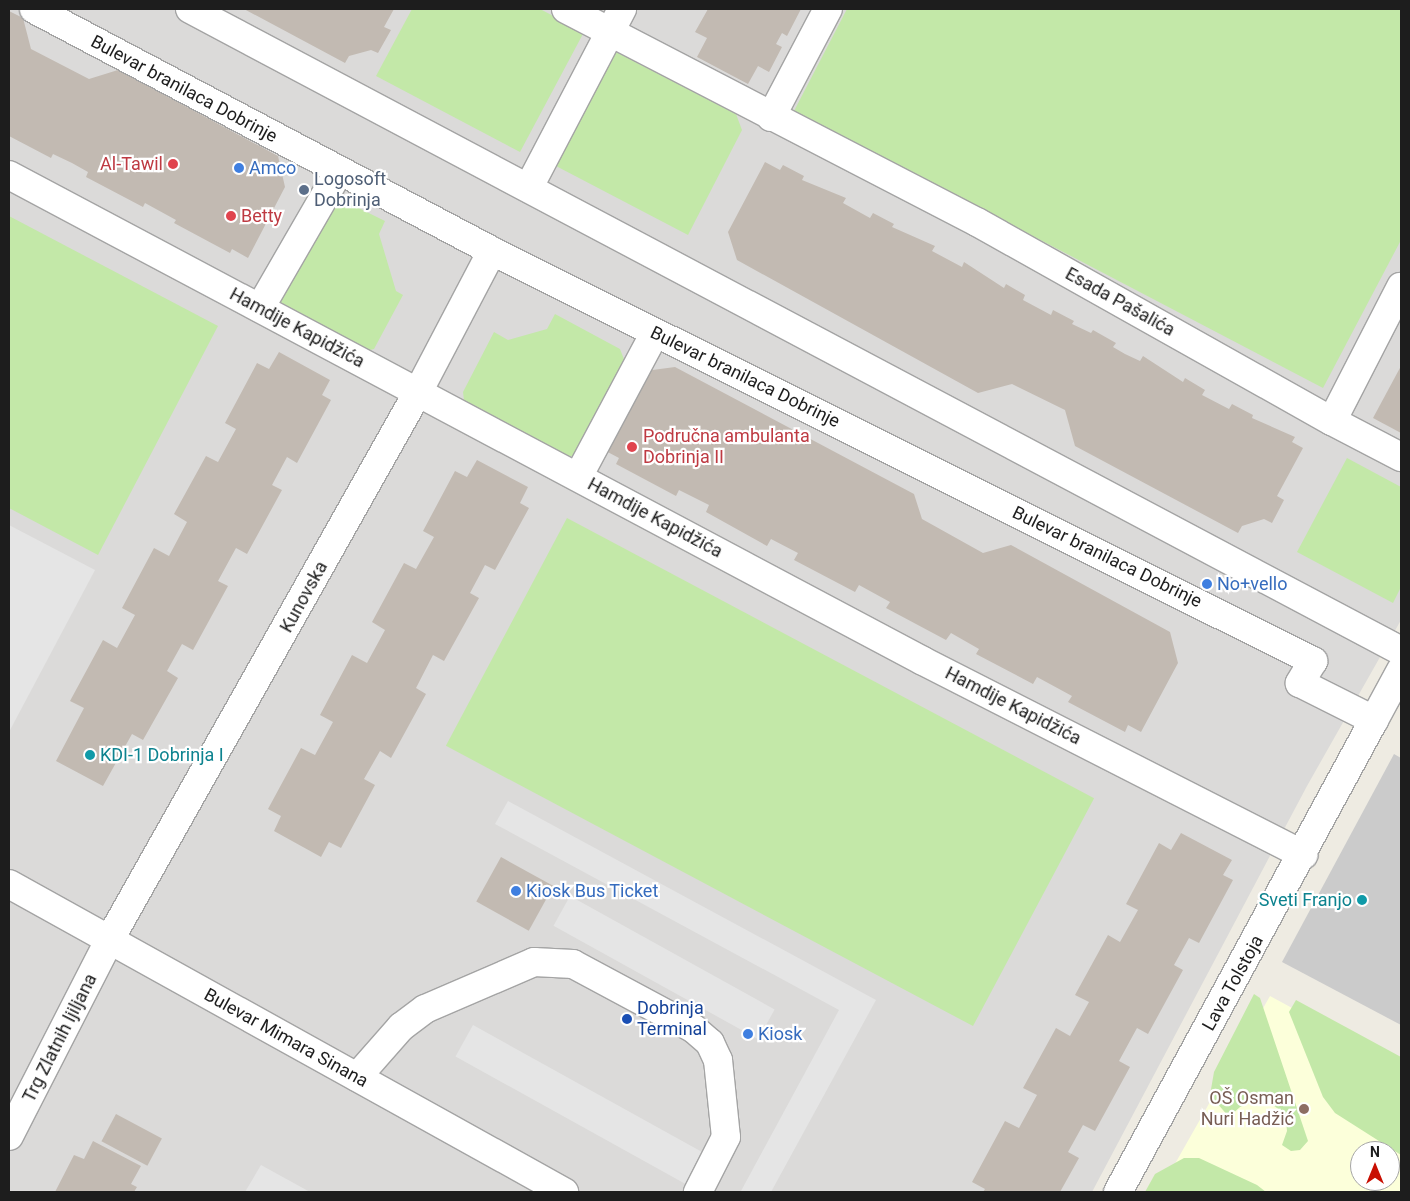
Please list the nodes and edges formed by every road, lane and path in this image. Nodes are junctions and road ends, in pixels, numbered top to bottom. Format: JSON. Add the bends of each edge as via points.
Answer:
{"nodes":[{"id":1,"x":34,"y":9,"type":"edge"},
{"id":2,"x":190,"y":9,"type":"edge"},
{"id":3,"x":566,"y":9,"type":"edge"},
{"id":4,"x":622,"y":9,"type":"edge"},
{"id":5,"x":828,"y":9,"type":"edge"},
{"id":6,"x":610,"y":33,"type":"junction"},
{"id":7,"x":771,"y":117,"type":"junction"},
{"id":8,"x":339,"y":171,"type":"junction"},
{"id":9,"x":9,"y":176,"type":"edge"},
{"id":10,"x":529,"y":187,"type":"junction"},
{"id":11,"x":492,"y":252,"type":"junction"},
{"id":12,"x":1401,"y":287,"type":"edge"},
{"id":13,"x":260,"y":308,"type":"junction"},
{"id":14,"x":655,"y":332,"type":"junction"},
{"id":15,"x":418,"y":392,"type":"junction"},
{"id":16,"x":1332,"y":422,"type":"junction"},
{"id":17,"x":1401,"y":458,"type":"edge"},
{"id":18,"x":578,"y":477,"type":"junction"},
{"id":19,"x":1401,"y":651,"type":"edge"},
{"id":20,"x":1401,"y":670,"type":"edge"},
{"id":21,"x":1374,"y":720,"type":"junction"},
{"id":22,"x":1303,"y":856,"type":"junction"},
{"id":23,"x":9,"y":884,"type":"edge"},
{"id":24,"x":110,"y":939,"type":"junction"},
{"id":25,"x":357,"y":1077,"type":"junction"},
{"id":26,"x":9,"y":1136,"type":"edge"},
{"id":27,"x":564,"y":1192,"type":"edge"},
{"id":28,"x":698,"y":1192,"type":"edge"},
{"id":29,"x":1118,"y":1192,"type":"edge"}],
"edges":[{"from":1,"to":8,"type":"street","name":"Bulevar branilaca Dobrinje"},
{"from":2,"to":10,"type":"street"},
{"from":3,"to":6,"type":"street","name":"Esada Pašalića"},
{"from":4,"to":6,"type":"street"},
{"from":5,"to":7,"type":"street"},
{"from":6,"to":7,"type":"street","name":"Esada Pašalića"},
{"from":6,"to":10,"type":"street"},
{"from":7,"to":16,"type":"street","name":"Esada Pašalića","via":[[977,222]]},
{"from":8,"to":11,"type":"street","name":"Bulevar branilaca Dobrinje"},
{"from":8,"to":13,"type":"street"},
{"from":9,"to":13,"type":"street","name":"Hamdije Kapidžića"},
{"from":10,"to":19,"type":"street"},
{"from":11,"to":14,"type":"street","name":"Bulevar branilaca Dobrinje"},
{"from":11,"to":15,"type":"street","name":"Kunovska"},
{"from":12,"to":16,"type":"street"},
{"from":13,"to":15,"type":"street","name":"Hamdije Kapidžića"},
{"from":14,"to":18,"type":"street"},
{"from":14,"to":21,"type":"street","name":"Bulevar branilaca Dobrinje","via":[[1313,661],[1300,683]]},
{"from":15,"to":18,"type":"street","name":"Hamdije Kapidžića"},
{"from":15,"to":24,"type":"street","name":"Kunovska"},
{"from":16,"to":17,"type":"street","name":"Esada Pašalića"},
{"from":18,"to":22,"type":"street","name":"Hamdije Kapidžića","via":[[923,661]]},
{"from":20,"to":21,"type":"street"},
{"from":21,"to":22,"type":"street","name":"Lava Tolstoja"},
{"from":22,"to":29,"type":"street","name":"Lava Tolstoja"},
{"from":23,"to":24,"type":"street","name":"Bulevar Mimara Sinana"},
{"from":24,"to":25,"type":"street","name":"Bulevar Mimara Sinana"},
{"from":24,"to":26,"type":"street","name":"Trg Zlatnih ljiljana"},
{"from":25,"to":27,"type":"street","name":"Bulevar Mimara Sinana"},
{"from":25,"to":28,"type":"street","via":[[401,1027],[425,1009],[534,962],[573,964],[694,1029],[710,1043],[718,1060],[726,1137]]}]}
